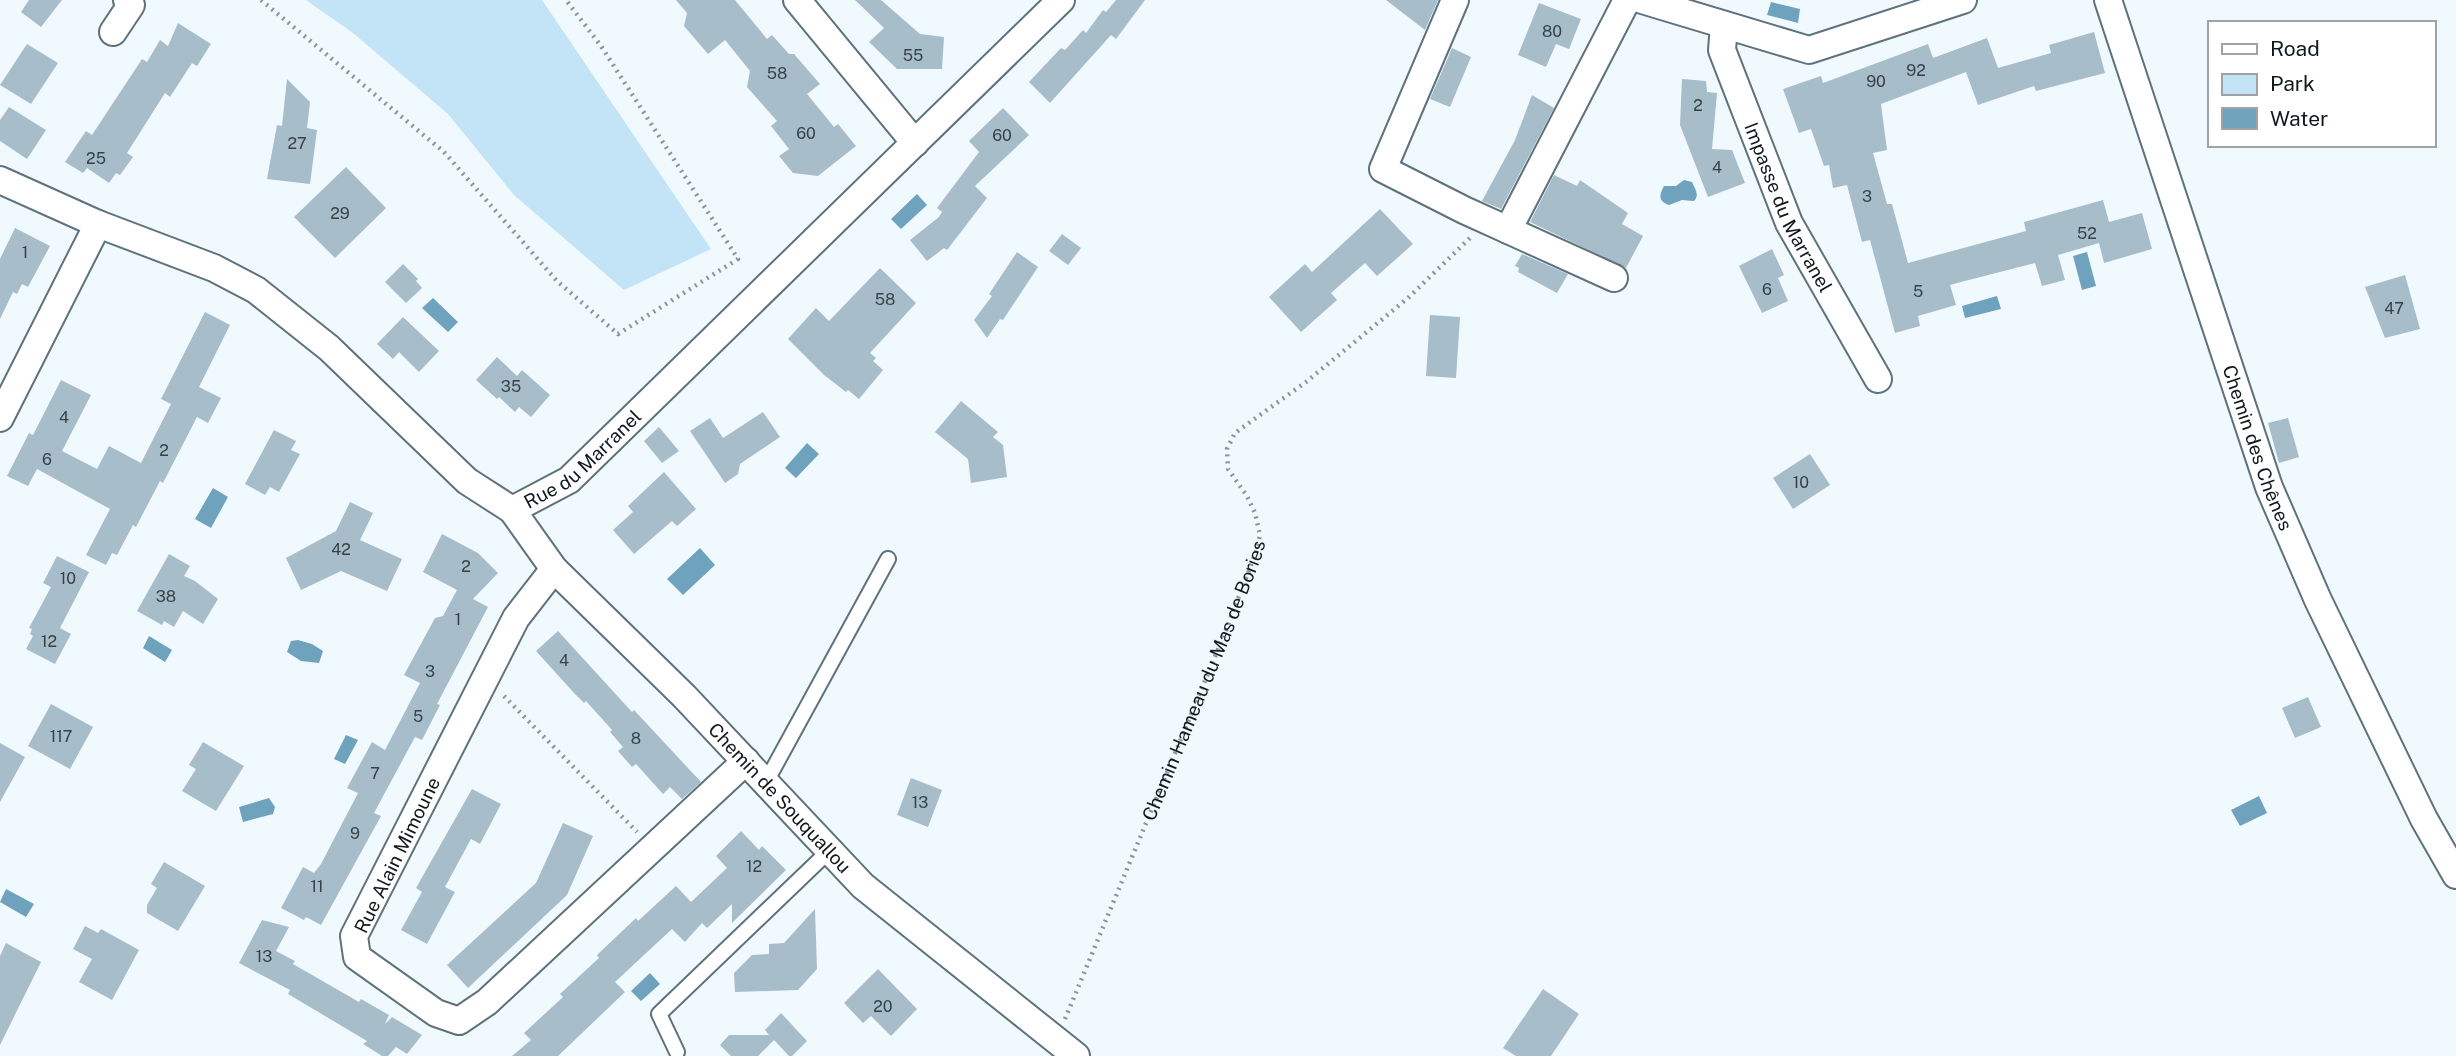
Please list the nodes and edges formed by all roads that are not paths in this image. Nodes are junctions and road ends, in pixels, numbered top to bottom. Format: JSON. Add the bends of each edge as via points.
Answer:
{"nodes":[{"id":1,"x":127,"y":0,"type":"edge"},
{"id":2,"x":797,"y":0,"type":"edge"},
{"id":3,"x":1061,"y":0,"type":"edge"},
{"id":4,"x":1455,"y":0,"type":"edge"},
{"id":5,"x":1627,"y":0,"type":"edge"},
{"id":6,"x":1642,"y":0,"type":"edge"},
{"id":7,"x":1963,"y":0,"type":"edge"},
{"id":8,"x":2108,"y":0,"type":"edge"},
{"id":9,"x":1724,"y":25,"type":"junction"},
{"id":10,"x":113,"y":32,"type":"dead end"},
{"id":11,"x":915,"y":143,"type":"junction"},
{"id":12,"x":0,"y":180,"type":"edge"},
{"id":13,"x":99,"y":224,"type":"junction"},
{"id":14,"x":1498,"y":225,"type":"junction"},
{"id":15,"x":1614,"y":278,"type":"dead end"},
{"id":16,"x":1878,"y":379,"type":"dead end"},
{"id":17,"x":0,"y":418,"type":"edge"},
{"id":18,"x":512,"y":510,"type":"junction"},
{"id":19,"x":888,"y":559,"type":"dead end"},
{"id":20,"x":554,"y":569,"type":"junction"},
{"id":21,"x":746,"y":761,"type":"junction"},
{"id":22,"x":766,"y":782,"type":"junction"},
{"id":23,"x":830,"y":850,"type":"junction"},
{"id":24,"x":2456,"y":875,"type":"edge"},
{"id":25,"x":1066,"y":1048,"type":"edge"},
{"id":26,"x":677,"y":1052,"type":"dead end"}],
"edges":[{"from":1,"to":10,"type":"street","via":[[131,5]]},
{"from":2,"to":11,"type":"street"},
{"from":3,"to":11,"type":"street","name":"Rue du Marranel"},
{"from":4,"to":14,"type":"street","via":[[1383,169]]},
{"from":5,"to":14,"type":"street"},
{"from":6,"to":9,"type":"street"},
{"from":7,"to":9,"type":"street","via":[[1809,50]]},
{"from":8,"to":24,"type":"street","name":"Chemin des Chênes","via":[[2269,487],[2424,820]]},
{"from":9,"to":16,"type":"street","name":"Impasse du Marranel","via":[[1722,50],[1789,223]]},
{"from":11,"to":18,"type":"street","name":"Rue du Marranel","via":[[569,480]]},
{"from":12,"to":13,"type":"street","name":"Rue du Marranel"},
{"from":13,"to":17,"type":"street"},
{"from":13,"to":18,"type":"street","name":"Rue du Marranel","via":[[214,268],[256,290],[329,348],[467,481]]},
{"from":14,"to":15,"type":"street"},
{"from":18,"to":20,"type":"street","name":"Chemin de Souquallou"},
{"from":19,"to":22,"type":"lane"},
{"from":20,"to":21,"type":"street","name":"Chemin de Souquallou"},
{"from":20,"to":21,"type":"street","name":"Rue Alain Mimoune","via":[[516,618],[354,936],[357,957],[436,1013],[459,1021],[487,1002]]},
{"from":21,"to":22,"type":"street","name":"Chemin de Souquallou"},
{"from":22,"to":23,"type":"street","name":"Chemin de Souquallou"},
{"from":23,"to":25,"type":"street","name":"Chemin de Souquallou","via":[[863,886]]},
{"from":23,"to":26,"type":"lane","via":[[659,1014]]}]}
